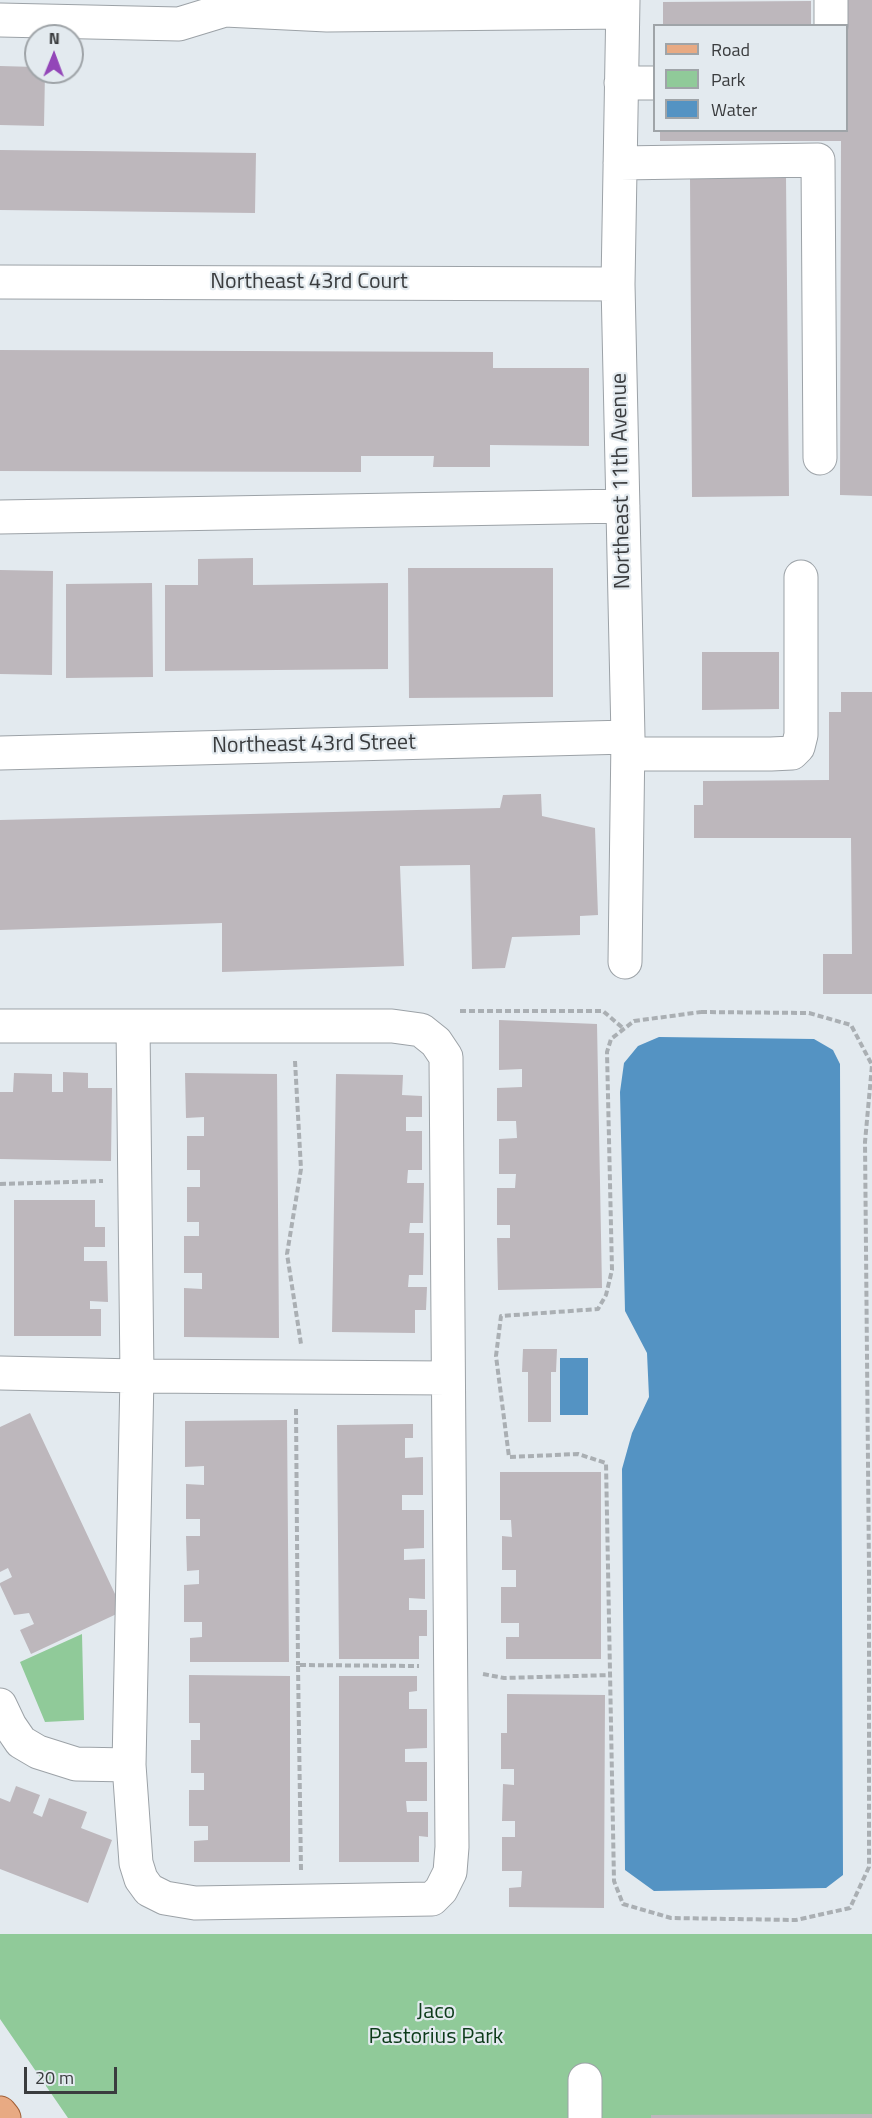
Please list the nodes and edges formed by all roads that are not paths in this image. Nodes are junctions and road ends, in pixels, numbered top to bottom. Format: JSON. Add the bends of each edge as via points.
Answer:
{"nodes":[{"id":1,"x":831,"y":0,"type":"edge"},
{"id":2,"x":622,"y":6,"type":"edge"},
{"id":3,"x":0,"y":20,"type":"edge"},
{"id":4,"x":831,"y":24,"type":"edge"},
{"id":5,"x":621,"y":83,"type":"junction"},
{"id":6,"x":653,"y":83,"type":"edge"},
{"id":7,"x":620,"y":163,"type":"junction"},
{"id":8,"x":0,"y":282,"type":"edge"},
{"id":9,"x":618,"y":284,"type":"junction"},
{"id":10,"x":820,"y":458,"type":"dead end"},
{"id":11,"x":623,"y":506,"type":"junction"},
{"id":12,"x":0,"y":517,"type":"edge"},
{"id":13,"x":801,"y":577,"type":"dead end"},
{"id":14,"x":628,"y":746,"type":"junction"},
{"id":15,"x":0,"y":753,"type":"edge"},
{"id":16,"x":625,"y":962,"type":"dead end"},
{"id":17,"x":0,"y":1026,"type":"edge"},
{"id":18,"x":134,"y":1026,"type":"junction"},
{"id":19,"x":0,"y":1373,"type":"edge"},
{"id":20,"x":137,"y":1376,"type":"junction"},
{"id":21,"x":448,"y":1378,"type":"junction"},
{"id":22,"x":0,"y":1705,"type":"edge"},
{"id":23,"x":129,"y":1765,"type":"junction"},
{"id":24,"x":585,"y":2080,"type":"dead end"},
{"id":25,"x":0,"y":2113,"type":"edge"},
{"id":26,"x":4,"y":2118,"type":"edge"},
{"id":27,"x":585,"y":2118,"type":"edge"}],
"edges":[{"from":1,"to":4,"type":"street"},
{"from":2,"to":3,"type":"street","via":[[327,15],[225,10],[179,24]]},
{"from":2,"to":5,"type":"street","name":"Northeast 11th Avenue"},
{"from":5,"to":6,"type":"street"},
{"from":5,"to":7,"type":"street","name":"Northeast 11th Avenue"},
{"from":7,"to":9,"type":"street","name":"Northeast 11th Avenue"},
{"from":7,"to":10,"type":"street","via":[[818,160]]},
{"from":8,"to":9,"type":"street","name":"Northeast 43rd Court"},
{"from":9,"to":11,"type":"street","name":"Northeast 11th Avenue"},
{"from":11,"to":12,"type":"street"},
{"from":11,"to":14,"type":"street","name":"Northeast 11th Avenue"},
{"from":13,"to":14,"type":"street","name":"Northeast 43rd Street","via":[[801,735],[792,753]]},
{"from":14,"to":15,"type":"street","name":"Northeast 43rd Street"},
{"from":14,"to":16,"type":"street","name":"Northeast 11th Avenue"},
{"from":17,"to":18,"type":"street"},
{"from":18,"to":20,"type":"street"},
{"from":18,"to":21,"type":"street","via":[[392,1026],[421,1030],[436,1042],[446,1057]]},
{"from":19,"to":20,"type":"street"},
{"from":20,"to":21,"type":"street"},
{"from":20,"to":23,"type":"street"},
{"from":21,"to":23,"type":"street","via":[[452,1847],[450,1872],[441,1890],[432,1899],[195,1903],[165,1898],[149,1890],[136,1863]]},
{"from":22,"to":23,"type":"street","via":[[21,1742],[38,1752],[76,1764]]},
{"from":24,"to":27,"type":"street"},
{"from":25,"to":26,"type":"main road"}]}
